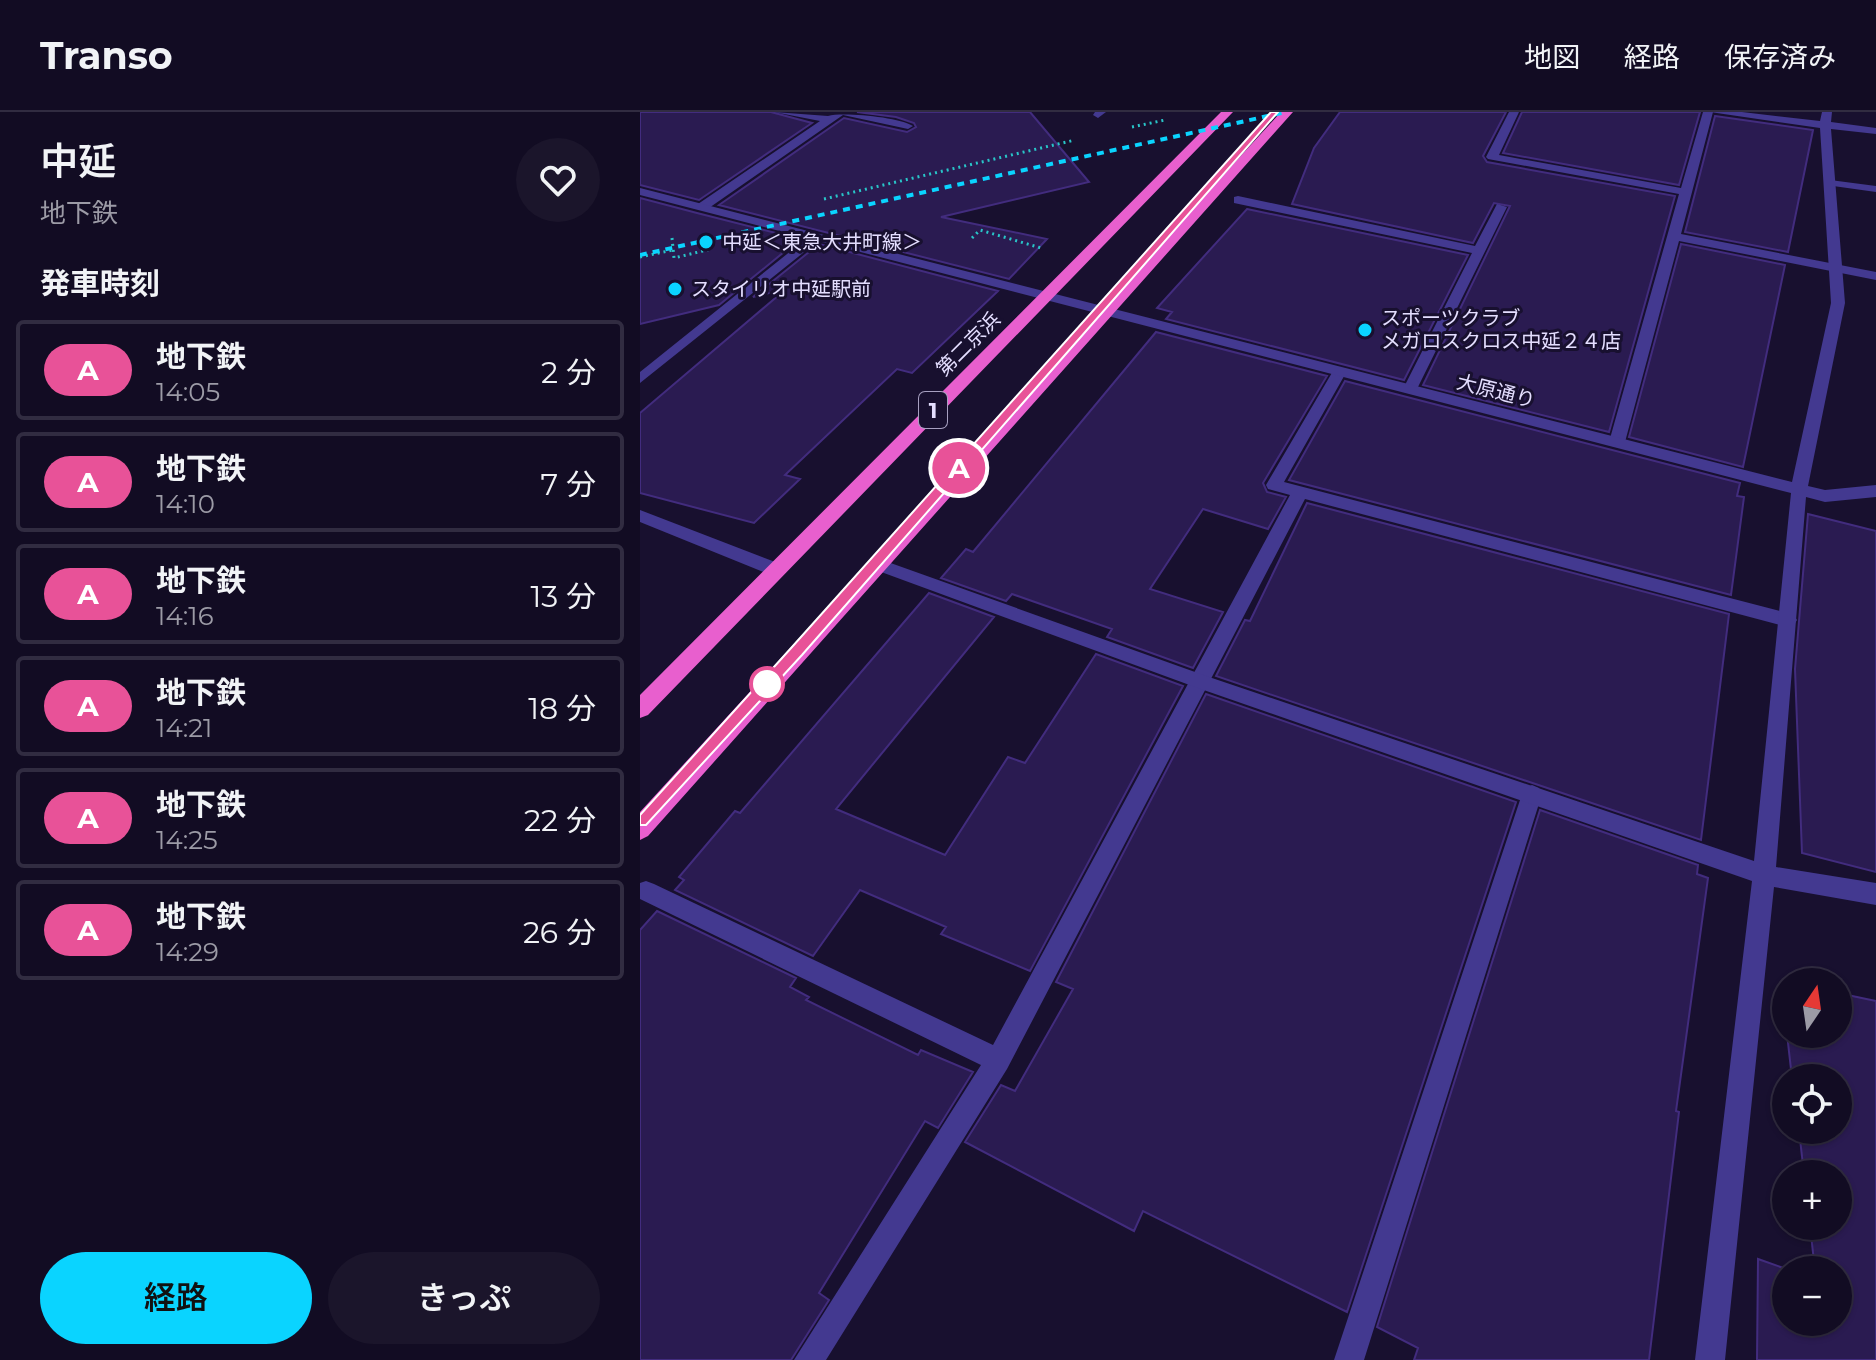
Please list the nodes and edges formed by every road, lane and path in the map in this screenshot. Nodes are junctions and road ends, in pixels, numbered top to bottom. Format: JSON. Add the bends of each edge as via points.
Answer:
{"nodes":[{"id":1,"x":779,"y":112,"type":"edge"},
{"id":2,"x":842,"y":112,"type":"edge"},
{"id":3,"x":1227,"y":112,"type":"edge"},
{"id":4,"x":1287,"y":112,"type":"edge"},
{"id":5,"x":1514,"y":112,"type":"edge"},
{"id":6,"x":1708,"y":112,"type":"edge"},
{"id":7,"x":1715,"y":112,"type":"edge"},
{"id":8,"x":1174,"y":117,"type":"dead end"},
{"id":9,"x":1826,"y":119,"type":"edge"},
{"id":10,"x":831,"y":120,"type":"junction"},
{"id":11,"x":908,"y":126,"type":"dead end"},
{"id":12,"x":1128,"y":128,"type":"dead end"},
{"id":13,"x":1876,"y":131,"type":"edge"},
{"id":14,"x":1082,"y":139,"type":"dead end"},
{"id":15,"x":1830,"y":183,"type":"junction"},
{"id":16,"x":1876,"y":189,"type":"edge"},
{"id":17,"x":640,"y":191,"type":"edge"},
{"id":18,"x":1686,"y":192,"type":"junction"},
{"id":19,"x":822,"y":199,"type":"dead end"},
{"id":20,"x":1238,"y":200,"type":"dead end"},
{"id":21,"x":702,"y":207,"type":"junction"},
{"id":22,"x":1501,"y":207,"type":"dead end"},
{"id":23,"x":1674,"y":236,"type":"junction"},
{"id":24,"x":815,"y":237,"type":"junction"},
{"id":25,"x":971,"y":239,"type":"dead end"},
{"id":26,"x":712,"y":249,"type":"dead end"},
{"id":27,"x":1046,"y":249,"type":"dead end"},
{"id":28,"x":1479,"y":251,"type":"junction"},
{"id":29,"x":640,"y":257,"type":"edge"},
{"id":30,"x":1835,"y":269,"type":"junction"},
{"id":31,"x":1876,"y":276,"type":"edge"},
{"id":32,"x":1046,"y":295,"type":"junction"},
{"id":33,"x":1108,"y":312,"type":"junction"},
{"id":34,"x":1340,"y":371,"type":"junction"},
{"id":35,"x":640,"y":379,"type":"edge"},
{"id":36,"x":1410,"y":389,"type":"junction"},
{"id":37,"x":1617,"y":442,"type":"junction"},
{"id":38,"x":1799,"y":489,"type":"junction"},
{"id":39,"x":1876,"y":491,"type":"edge"},
{"id":40,"x":1300,"y":492,"type":"junction"},
{"id":41,"x":640,"y":516,"type":"edge"},
{"id":42,"x":879,"y":565,"type":"junction"},
{"id":43,"x":777,"y":570,"type":"junction"},
{"id":44,"x":1788,"y":620,"type":"junction"},
{"id":45,"x":1202,"y":682,"type":"junction"},
{"id":46,"x":640,"y":709,"type":"edge"},
{"id":47,"x":1532,"y":794,"type":"junction"},
{"id":48,"x":640,"y":829,"type":"edge"},
{"id":49,"x":1764,"y":875,"type":"junction"},
{"id":50,"x":646,"y":891,"type":"dead end"},
{"id":51,"x":1876,"y":894,"type":"edge"},
{"id":52,"x":998,"y":1060,"type":"junction"},
{"id":53,"x":809,"y":1360,"type":"edge"},
{"id":54,"x":1349,"y":1360,"type":"edge"},
{"id":55,"x":1710,"y":1360,"type":"edge"}],
"edges":[{"from":1,"to":10,"type":"street"},
{"from":2,"to":10,"type":"street"},
{"from":2,"to":11,"type":"street"},
{"from":3,"to":32,"type":"highway","name":"第二京浜","number":"1"},
{"from":4,"to":33,"type":"highway"},
{"from":5,"to":18,"type":"street","via":[[1492,157]]},
{"from":6,"to":18,"type":"street"},
{"from":7,"to":9,"type":"street"},
{"from":8,"to":12,"type":"path"},
{"from":9,"to":13,"type":"street"},
{"from":9,"to":15,"type":"street"},
{"from":10,"to":21,"type":"street"},
{"from":14,"to":19,"type":"path"},
{"from":15,"to":16,"type":"street"},
{"from":15,"to":30,"type":"street"},
{"from":17,"to":21,"type":"street","name":"大原通り"},
{"from":18,"to":23,"type":"street"},
{"from":20,"to":28,"type":"street"},
{"from":21,"to":24,"type":"street","name":"大原通り"},
{"from":22,"to":28,"type":"street"},
{"from":23,"to":30,"type":"street"},
{"from":23,"to":37,"type":"street"},
{"from":24,"to":32,"type":"street","name":"大原通り"},
{"from":24,"to":35,"type":"street"},
{"from":25,"to":27,"type":"path","via":[[980,230]]},
{"from":26,"to":29,"type":"path","via":[[674,258],[673,250]]},
{"from":28,"to":36,"type":"street"},
{"from":30,"to":31,"type":"street"},
{"from":30,"to":38,"type":"street","via":[[1838,303]]},
{"from":32,"to":33,"type":"street","name":"大原通り"},
{"from":32,"to":43,"type":"highway","name":"第二京浜","number":"1"},
{"from":33,"to":34,"type":"street","name":"大原通り"},
{"from":33,"to":42,"type":"highway"},
{"from":34,"to":36,"type":"street","name":"大原通り"},
{"from":34,"to":40,"type":"street","via":[[1274,485]]},
{"from":36,"to":37,"type":"street","name":"大原通り"},
{"from":37,"to":38,"type":"street","name":"大原通り"},
{"from":38,"to":39,"type":"street","name":"大原通り","via":[[1825,496]]},
{"from":38,"to":44,"type":"street"},
{"from":40,"to":44,"type":"street"},
{"from":40,"to":45,"type":"street"},
{"from":41,"to":43,"type":"street"},
{"from":42,"to":45,"type":"street"},
{"from":42,"to":48,"type":"highway"},
{"from":43,"to":46,"type":"highway","name":"第二京浜","number":"1"},
{"from":44,"to":49,"type":"street"},
{"from":45,"to":47,"type":"street"},
{"from":45,"to":52,"type":"street"},
{"from":47,"to":49,"type":"street"},
{"from":47,"to":54,"type":"street"},
{"from":49,"to":51,"type":"street"},
{"from":49,"to":55,"type":"street"},
{"from":50,"to":52,"type":"street"},
{"from":52,"to":53,"type":"street"}]}
